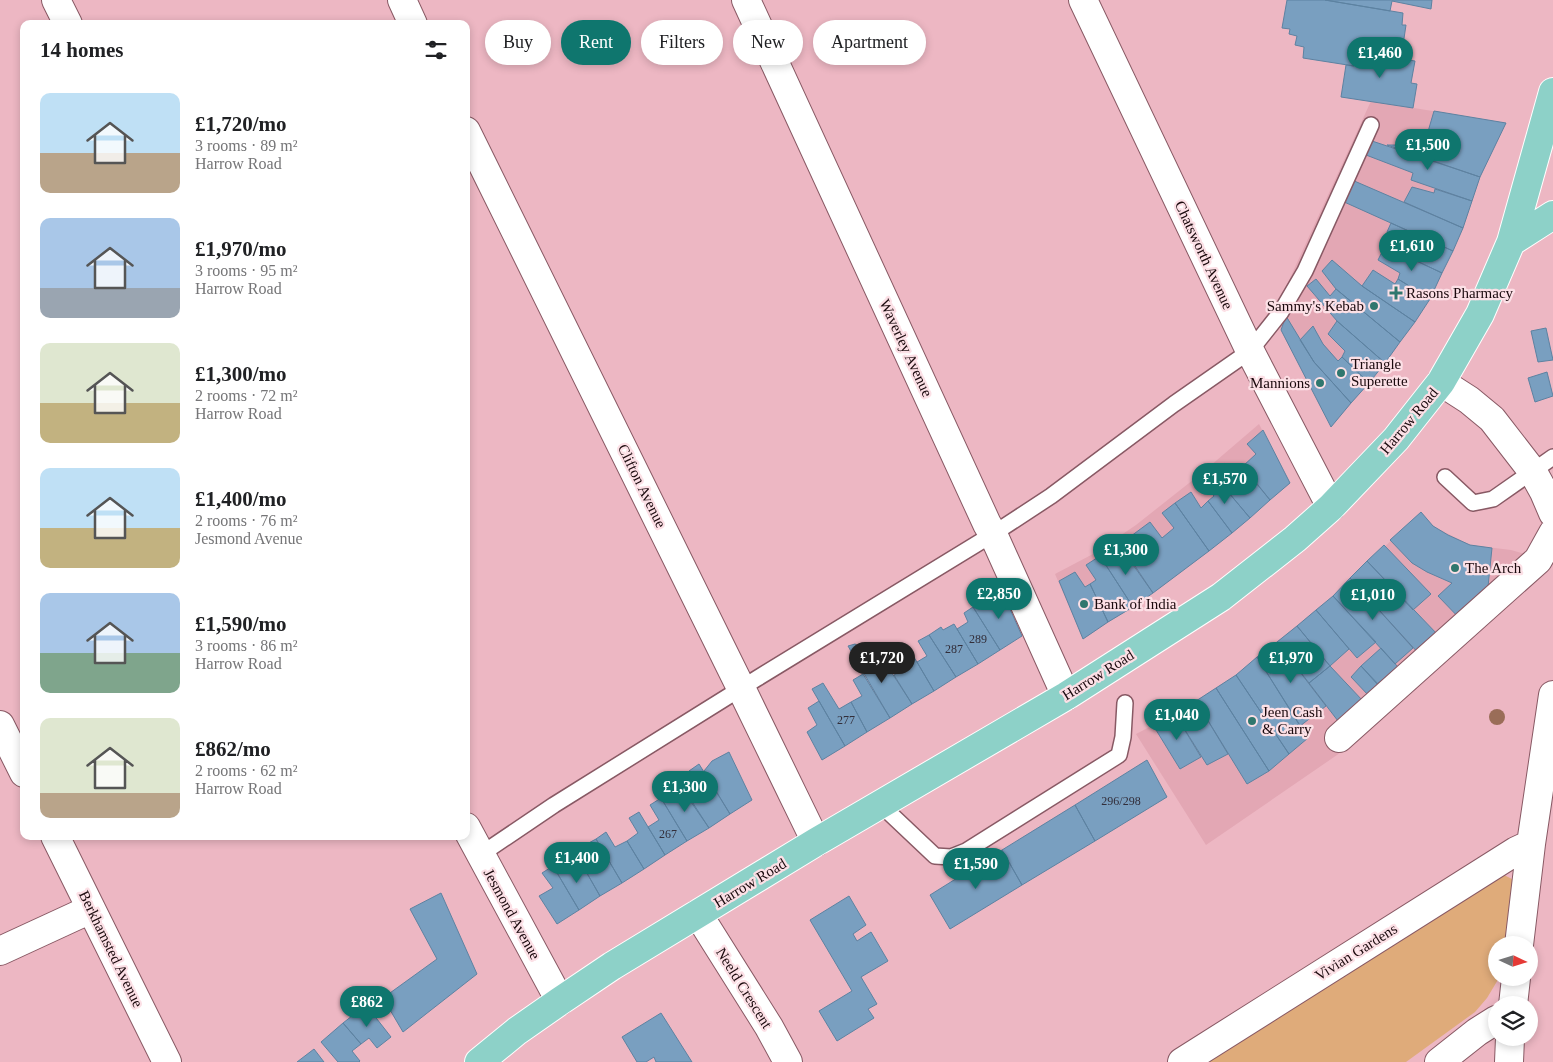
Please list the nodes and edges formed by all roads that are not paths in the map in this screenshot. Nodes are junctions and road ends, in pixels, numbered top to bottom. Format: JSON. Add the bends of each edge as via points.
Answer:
{"nodes":[{"id":1,"x":56,"y":0,"type":"edge"},
{"id":2,"x":402,"y":0,"type":"edge"},
{"id":3,"x":746,"y":0,"type":"edge"},
{"id":4,"x":1083,"y":0,"type":"edge"},
{"id":5,"x":66,"y":20,"type":"edge"},
{"id":6,"x":411,"y":20,"type":"edge"},
{"id":7,"x":1553,"y":92,"type":"edge"},
{"id":8,"x":1371,"y":125,"type":"dead end"},
{"id":9,"x":470,"y":148,"type":"edge"},
{"id":10,"x":476,"y":173,"type":"edge"},
{"id":11,"x":1553,"y":215,"type":"edge"},
{"id":12,"x":1511,"y":242,"type":"junction"},
{"id":13,"x":1250,"y":351,"type":"junction"},
{"id":14,"x":1441,"y":382,"type":"junction"},
{"id":15,"x":1543,"y":465,"type":"edge"},
{"id":16,"x":1445,"y":477,"type":"dead end"},
{"id":17,"x":1331,"y":507,"type":"junction"},
{"id":18,"x":1553,"y":513,"type":"edge"},
{"id":19,"x":1553,"y":533,"type":"edge"},
{"id":20,"x":993,"y":534,"type":"junction"},
{"id":21,"x":742,"y":688,"type":"junction"},
{"id":22,"x":1553,"y":695,"type":"edge"},
{"id":23,"x":1066,"y":696,"type":"junction"},
{"id":24,"x":1125,"y":703,"type":"dead end"},
{"id":25,"x":0,"y":725,"type":"edge"},
{"id":26,"x":1339,"y":738,"type":"dead end"},
{"id":27,"x":20,"y":765,"type":"edge"},
{"id":28,"x":880,"y":804,"type":"junction"},
{"id":29,"x":470,"y":835,"type":"edge"},
{"id":30,"x":57,"y":840,"type":"edge"},
{"id":31,"x":816,"y":842,"type":"junction"},
{"id":32,"x":1531,"y":844,"type":"junction"},
{"id":33,"x":480,"y":855,"type":"junction"},
{"id":34,"x":91,"y":909,"type":"junction"},
{"id":35,"x":698,"y":914,"type":"junction"},
{"id":36,"x":1520,"y":936,"type":"edge"},
{"id":37,"x":0,"y":950,"type":"edge"},
{"id":38,"x":560,"y":1001,"type":"junction"},
{"id":39,"x":1488,"y":1025,"type":"edge"},
{"id":40,"x":1510,"y":1046,"type":"edge"},
{"id":41,"x":167,"y":1062,"type":"edge"},
{"id":42,"x":479,"y":1062,"type":"edge"},
{"id":43,"x":788,"y":1062,"type":"edge"},
{"id":44,"x":1182,"y":1062,"type":"edge"},
{"id":45,"x":1439,"y":1062,"type":"edge"},
{"id":46,"x":1509,"y":1062,"type":"edge"}],
"edges":[{"from":1,"to":5,"type":"street"},
{"from":2,"to":6,"type":"street"},
{"from":3,"to":20,"type":"street","name":"Waverley Avenue"},
{"from":4,"to":13,"type":"street","name":"Chatsworth Avenue"},
{"from":7,"to":12,"type":"main road","name":"Harrow Road"},
{"from":8,"to":13,"type":"lane","via":[[1305,271],[1281,312]]},
{"from":9,"to":10,"type":"street","name":"Clifton Avenue"},
{"from":10,"to":21,"type":"street","name":"Clifton Avenue"},
{"from":11,"to":12,"type":"main road"},
{"from":12,"to":14,"type":"main road","name":"Harrow Road","via":[[1480,314]]},
{"from":13,"to":17,"type":"street","name":"Chatsworth Avenue"},
{"from":13,"to":20,"type":"lane","via":[[1051,496]]},
{"from":14,"to":15,"type":"street","via":[[1469,400]]},
{"from":14,"to":17,"type":"main road","name":"Harrow Road","via":[[1396,439]]},
{"from":15,"to":16,"type":"lane","via":[[1493,499],[1473,503]]},
{"from":15,"to":18,"type":"street","via":[[1544,492]]},
{"from":17,"to":23,"type":"main road","name":"Harrow Road","via":[[1221,597]]},
{"from":19,"to":26,"type":"street","via":[[1538,560]]},
{"from":20,"to":21,"type":"lane"},
{"from":20,"to":23,"type":"street","name":"Waverley Avenue"},
{"from":21,"to":31,"type":"street","name":"Clifton Avenue"},
{"from":21,"to":33,"type":"lane","via":[[554,804]]},
{"from":22,"to":32,"type":"street"},
{"from":23,"to":28,"type":"main road","name":"Harrow Road"},
{"from":24,"to":28,"type":"lane","via":[[1119,755],[966,851],[951,857],[935,856]]},
{"from":25,"to":27,"type":"street"},
{"from":28,"to":31,"type":"main road","name":"Harrow Road"},
{"from":29,"to":33,"type":"street","name":"Jesmond Avenue"},
{"from":30,"to":34,"type":"street","name":"Berkhamsted Avenue"},
{"from":31,"to":35,"type":"main road","name":"Harrow Road"},
{"from":32,"to":36,"type":"street"},
{"from":32,"to":44,"type":"street","name":"Vivian Gardens"},
{"from":33,"to":38,"type":"street","name":"Jesmond Avenue"},
{"from":34,"to":37,"type":"street"},
{"from":34,"to":41,"type":"street","name":"Berkhamsted Avenue"},
{"from":35,"to":38,"type":"main road","name":"Harrow Road"},
{"from":35,"to":43,"type":"street","name":"Neeld Crescent"},
{"from":38,"to":42,"type":"main road","name":"Harrow Road"},
{"from":39,"to":45,"type":"street"},
{"from":40,"to":46,"type":"street"}]}
